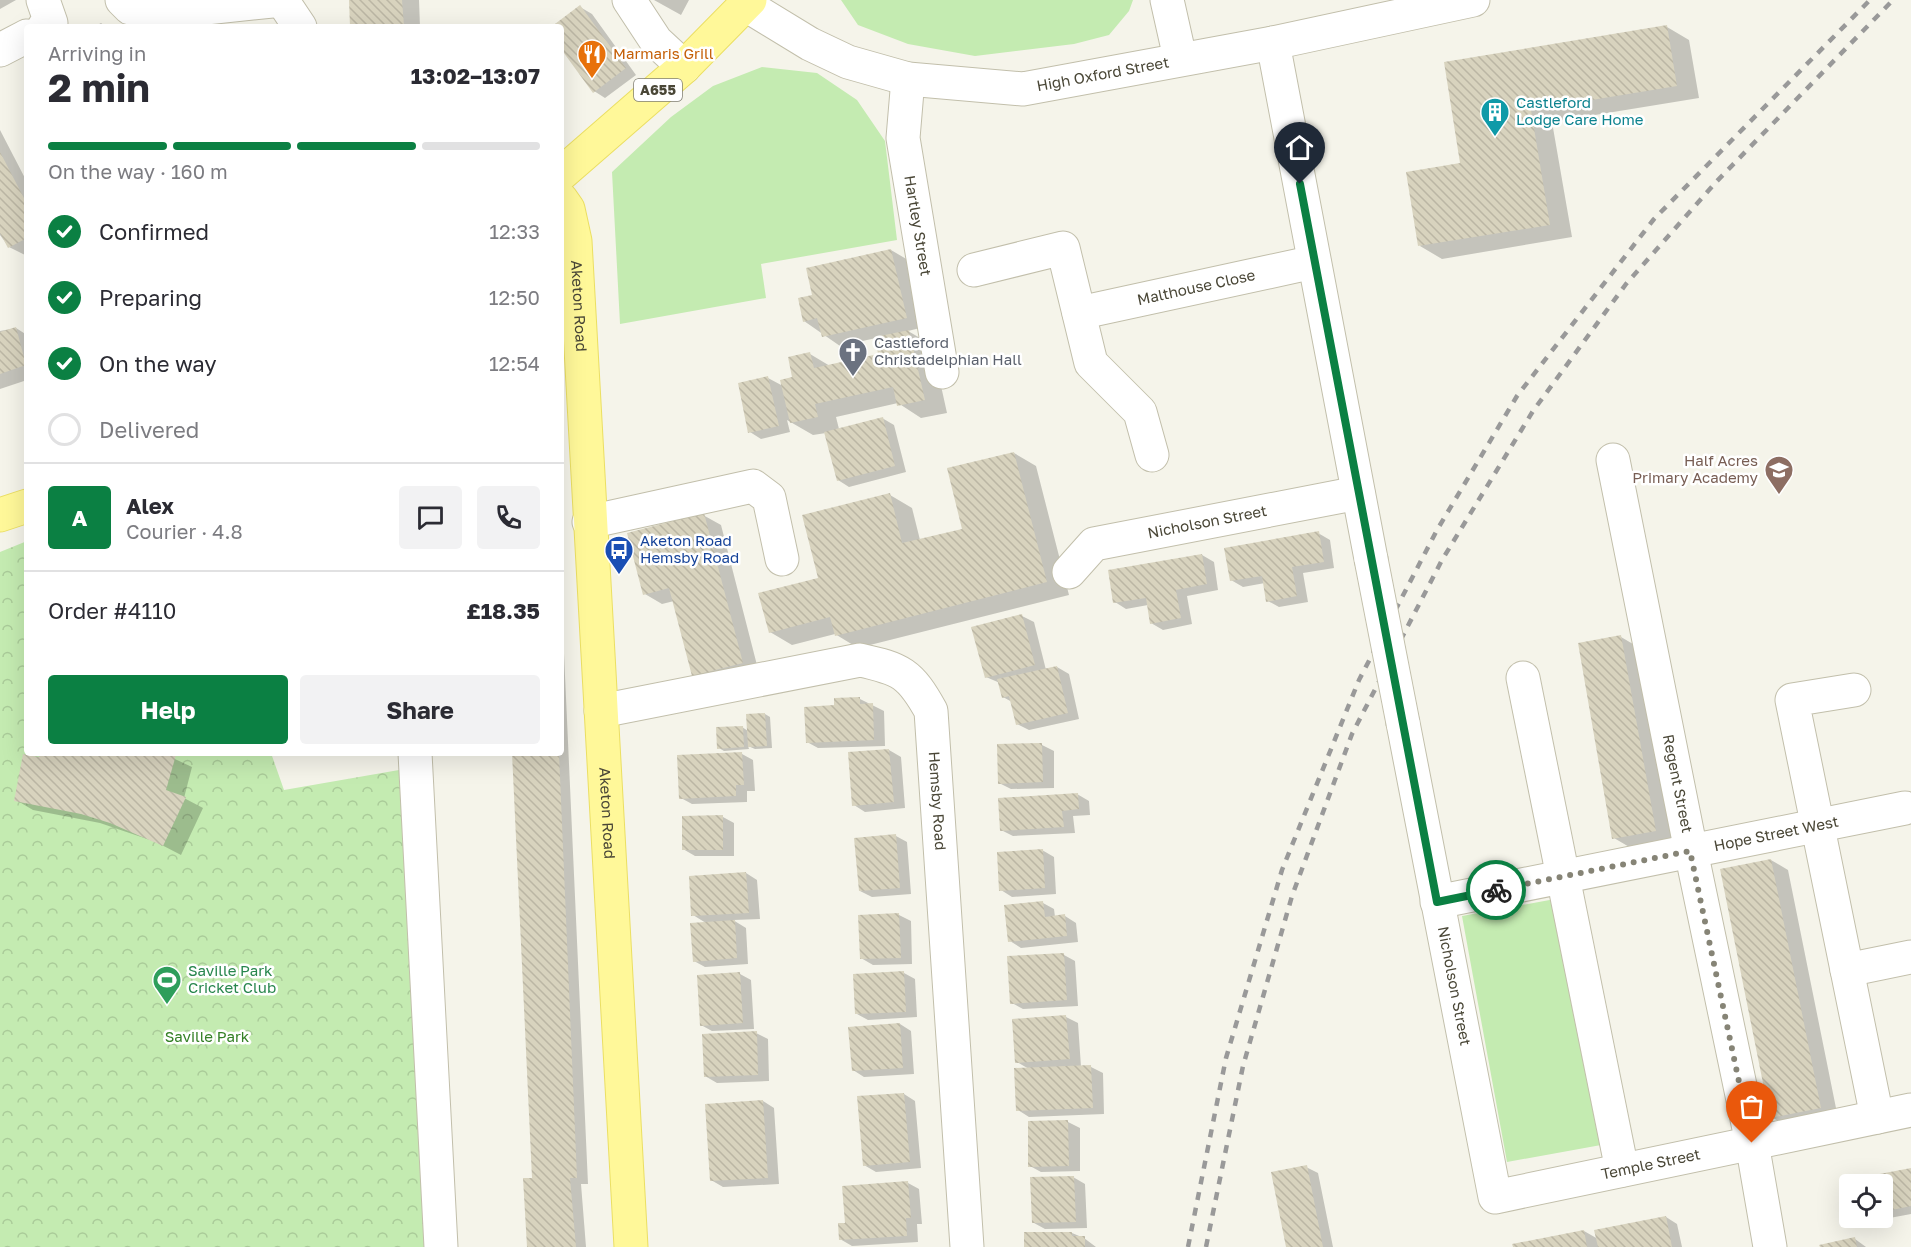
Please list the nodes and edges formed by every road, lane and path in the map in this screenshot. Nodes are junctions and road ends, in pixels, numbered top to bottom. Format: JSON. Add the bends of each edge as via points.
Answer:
{"nodes":[{"id":1,"x":43,"y":0,"type":"edge"},
{"id":2,"x":282,"y":0,"type":"edge"},
{"id":3,"x":629,"y":0,"type":"edge"},
{"id":4,"x":1167,"y":0,"type":"edge"},
{"id":5,"x":1473,"y":0,"type":"edge"},
{"id":6,"x":748,"y":2,"type":"edge"},
{"id":7,"x":132,"y":12,"type":"edge"},
{"id":8,"x":49,"y":24,"type":"edge"},
{"id":9,"x":298,"y":24,"type":"edge"},
{"id":10,"x":24,"y":38,"type":"edge"},
{"id":11,"x":1273,"y":43,"type":"junction"},
{"id":12,"x":0,"y":50,"type":"edge"},
{"id":13,"x":1180,"y":58,"type":"junction"},
{"id":14,"x":684,"y":67,"type":"junction"},
{"id":15,"x":908,"y":78,"type":"junction"},
{"id":16,"x":564,"y":171,"type":"edge"},
{"id":17,"x":564,"y":203,"type":"edge"},
{"id":18,"x":1314,"y":262,"type":"junction"},
{"id":19,"x":974,"y":270,"type":"dead end"},
{"id":20,"x":1079,"y":313,"type":"junction"},
{"id":21,"x":564,"y":339,"type":"edge"},
{"id":22,"x":942,"y":372,"type":"dead end"},
{"id":23,"x":581,"y":379,"type":"junction"},
{"id":24,"x":1152,"y":455,"type":"dead end"},
{"id":25,"x":1613,"y":460,"type":"dead end"},
{"id":26,"x":1358,"y":493,"type":"junction"},
{"id":27,"x":24,"y":507,"type":"edge"},
{"id":28,"x":0,"y":515,"type":"edge"},
{"id":29,"x":589,"y":522,"type":"junction"},
{"id":30,"x":782,"y":559,"type":"dead end"},
{"id":31,"x":1069,"y":572,"type":"dead end"},
{"id":32,"x":1523,"y":678,"type":"dead end"},
{"id":33,"x":1854,"y":690,"type":"dead end"},
{"id":34,"x":601,"y":711,"type":"junction"},
{"id":35,"x":415,"y":756,"type":"edge"},
{"id":36,"x":1905,"y":808,"type":"dead end"},
{"id":37,"x":1817,"y":825,"type":"junction"},
{"id":38,"x":1690,"y":851,"type":"junction"},
{"id":39,"x":1563,"y":877,"type":"junction"},
{"id":40,"x":1437,"y":902,"type":"junction"},
{"id":41,"x":1911,"y":957,"type":"edge"},
{"id":42,"x":1847,"y":970,"type":"junction"},
{"id":43,"x":1911,"y":1110,"type":"edge"},
{"id":44,"x":1877,"y":1117,"type":"junction"},
{"id":45,"x":1752,"y":1143,"type":"junction"},
{"id":46,"x":1622,"y":1170,"type":"junction"},
{"id":47,"x":1495,"y":1197,"type":"joint"},
{"id":48,"x":441,"y":1247,"type":"edge"},
{"id":49,"x":631,"y":1247,"type":"edge"},
{"id":50,"x":967,"y":1247,"type":"edge"},
{"id":51,"x":1770,"y":1247,"type":"edge"}],
"edges":[{"from":1,"to":8,"type":"street"},
{"from":2,"to":7,"type":"street","via":[[159,13]]},
{"from":2,"to":9,"type":"street"},
{"from":3,"to":14,"type":"street","via":[[656,41]]},
{"from":4,"to":13,"type":"street"},
{"from":5,"to":11,"type":"street","name":"High Oxford Street"},
{"from":6,"to":14,"type":"main road","number":"A655"},
{"from":6,"to":15,"type":"street","name":"High Oxford Street","via":[[810,44],[848,62]]},
{"from":10,"to":12,"type":"street"},
{"from":11,"to":13,"type":"street","name":"High Oxford Street"},
{"from":11,"to":18,"type":"street","name":"Nicholson Street"},
{"from":13,"to":15,"type":"street","name":"High Oxford Street","via":[[1023,89]]},
{"from":14,"to":16,"type":"main road","number":"A655"},
{"from":15,"to":22,"type":"street","name":"Hartley Street","via":[[903,138]]},
{"from":17,"to":23,"type":"main road","name":"Aketon Road","via":[[575,241]]},
{"from":18,"to":20,"type":"street","name":"Malthouse Close"},
{"from":18,"to":26,"type":"street","name":"Nicholson Street"},
{"from":19,"to":20,"type":"street","via":[[1064,248]]},
{"from":20,"to":24,"type":"street","via":[[1091,363],[1140,412]]},
{"from":21,"to":23,"type":"main road","name":"Aketon Road"},
{"from":23,"to":29,"type":"main road","name":"Aketon Road"},
{"from":25,"to":38,"type":"street","name":"Regent Street"},
{"from":26,"to":31,"type":"street","name":"Nicholson Street","via":[[1094,544]]},
{"from":26,"to":40,"type":"street","name":"Nicholson Street","bridge":true},
{"from":27,"to":28,"type":"main road"},
{"from":29,"to":30,"type":"street","via":[[753,486],[769,498]]},
{"from":29,"to":34,"type":"main road","name":"Aketon Road"},
{"from":32,"to":39,"type":"street"},
{"from":33,"to":37,"type":"street","via":[[1792,700]]},
{"from":34,"to":49,"type":"main road","name":"Aketon Road"},
{"from":34,"to":50,"type":"street","name":"Hemsby Road","via":[[860,660],[891,667],[916,683],[931,711]]},
{"from":35,"to":48,"type":"street"},
{"from":36,"to":37,"type":"street","name":"Hope Street West"},
{"from":37,"to":38,"type":"street","name":"Hope Street West"},
{"from":37,"to":42,"type":"street"},
{"from":38,"to":39,"type":"street","name":"Hope Street West"},
{"from":38,"to":45,"type":"street","name":"Regent Street"},
{"from":39,"to":40,"type":"street","name":"Hope Street West"},
{"from":39,"to":46,"type":"street"},
{"from":40,"to":47,"type":"street","name":"Nicholson Street"},
{"from":41,"to":42,"type":"street"},
{"from":42,"to":44,"type":"street"},
{"from":43,"to":44,"type":"street","name":"Temple Street"},
{"from":44,"to":45,"type":"street","name":"Temple Street"},
{"from":45,"to":46,"type":"street","name":"Temple Street"},
{"from":45,"to":51,"type":"street","name":"Regent Street"},
{"from":46,"to":47,"type":"street","name":"Temple Street"}]}
